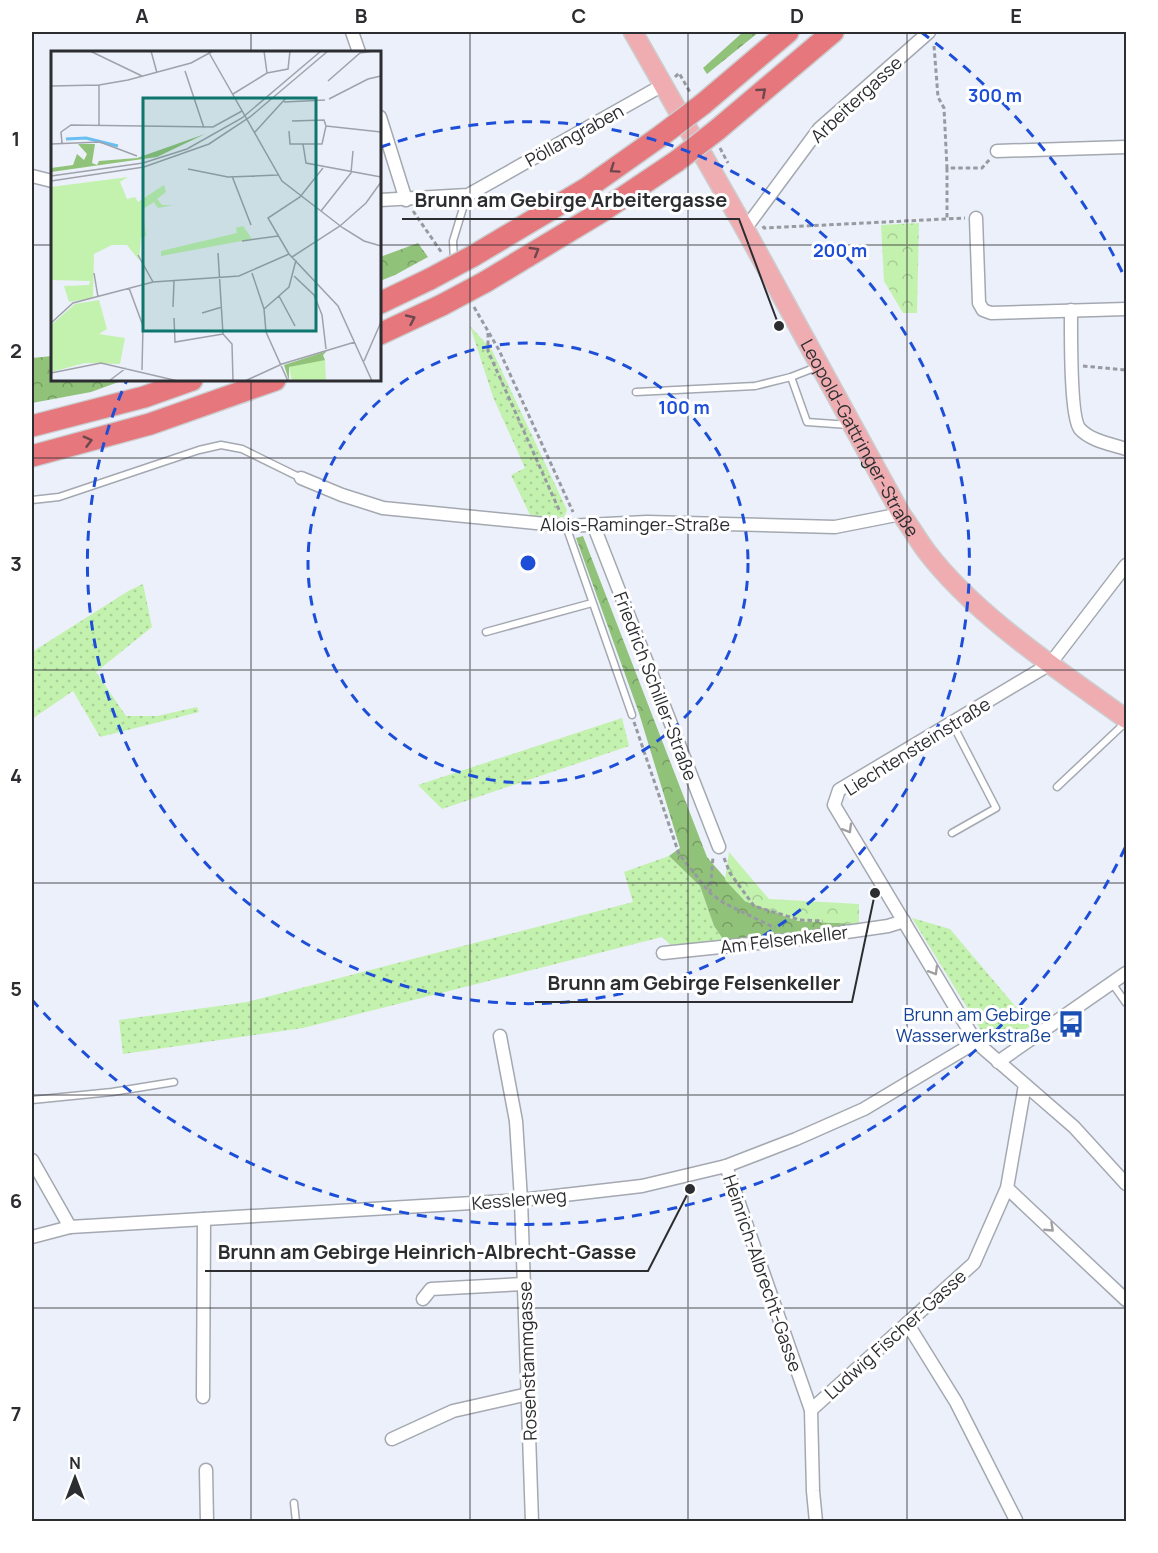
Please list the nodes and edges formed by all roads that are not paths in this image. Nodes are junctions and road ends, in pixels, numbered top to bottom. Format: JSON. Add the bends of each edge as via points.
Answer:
{"nodes":[{"id":1,"x":352,"y":32,"type":"edge"},
{"id":2,"x":633,"y":32,"type":"edge"},
{"id":3,"x":788,"y":32,"type":"edge"},
{"id":4,"x":832,"y":32,"type":"edge"},
{"id":5,"x":931,"y":37,"type":"edge"},
{"id":6,"x":359,"y":51,"type":"edge"},
{"id":7,"x":663,"y":85,"type":"junction"},
{"id":8,"x":381,"y":120,"type":"edge"},
{"id":9,"x":1126,"y":147,"type":"edge"},
{"id":10,"x":997,"y":151,"type":"road end"},
{"id":11,"x":32,"y":176,"type":"edge"},
{"id":12,"x":51,"y":181,"type":"edge"},
{"id":13,"x":468,"y":195,"type":"junction"},
{"id":14,"x":381,"y":200,"type":"edge"},
{"id":15,"x":406,"y":200,"type":"junction"},
{"id":16,"x":976,"y":218,"type":"road end"},
{"id":17,"x":750,"y":222,"type":"junction"},
{"id":18,"x":455,"y":273,"type":"road end"},
{"id":19,"x":381,"y":303,"type":"edge"},
{"id":20,"x":1126,"y":309,"type":"edge"},
{"id":21,"x":1071,"y":310,"type":"junction"},
{"id":22,"x":381,"y":334,"type":"edge"},
{"id":23,"x":819,"y":366,"type":"junction"},
{"id":24,"x":791,"y":377,"type":"junction"},
{"id":25,"x":189,"y":381,"type":"edge"},
{"id":26,"x":272,"y":381,"type":"edge"},
{"id":27,"x":636,"y":392,"type":"dead end"},
{"id":28,"x":851,"y":425,"type":"junction"},
{"id":29,"x":32,"y":426,"type":"edge"},
{"id":30,"x":1126,"y":449,"type":"edge"},
{"id":31,"x":32,"y":456,"type":"edge"},
{"id":32,"x":301,"y":477,"type":"joint"},
{"id":33,"x":32,"y":500,"type":"edge"},
{"id":34,"x":901,"y":514,"type":"junction"},
{"id":35,"x":593,"y":524,"type":"junction"},
{"id":36,"x":566,"y":526,"type":"junction"},
{"id":37,"x":1126,"y":565,"type":"edge"},
{"id":38,"x":592,"y":603,"type":"junction"},
{"id":39,"x":486,"y":632,"type":"dead end"},
{"id":40,"x":1050,"y":664,"type":"junction"},
{"id":41,"x":632,"y":715,"type":"road end"},
{"id":42,"x":1126,"y":720,"type":"edge"},
{"id":43,"x":952,"y":723,"type":"junction"},
{"id":44,"x":1057,"y":787,"type":"dead end"},
{"id":45,"x":952,"y":833,"type":"dead end"},
{"id":46,"x":719,"y":848,"type":"road end"},
{"id":47,"x":904,"y":921,"type":"junction"},
{"id":48,"x":663,"y":953,"type":"dead end"},
{"id":49,"x":1126,"y":973,"type":"edge"},
{"id":50,"x":1112,"y":983,"type":"junction"},
{"id":51,"x":1126,"y":1003,"type":"edge"},
{"id":52,"x":500,"y":1036,"type":"dead end"},
{"id":53,"x":976,"y":1042,"type":"junction"},
{"id":54,"x":998,"y":1062,"type":"junction"},
{"id":55,"x":174,"y":1082,"type":"dead end"},
{"id":56,"x":1024,"y":1085,"type":"junction"},
{"id":57,"x":32,"y":1100,"type":"edge"},
{"id":58,"x":32,"y":1160,"type":"edge"},
{"id":59,"x":726,"y":1166,"type":"junction"},
{"id":60,"x":1126,"y":1184,"type":"edge"},
{"id":61,"x":1007,"y":1188,"type":"junction"},
{"id":62,"x":521,"y":1200,"type":"junction"},
{"id":63,"x":204,"y":1219,"type":"junction"},
{"id":64,"x":70,"y":1227,"type":"junction"},
{"id":65,"x":32,"y":1237,"type":"edge"},
{"id":66,"x":524,"y":1284,"type":"junction"},
{"id":67,"x":423,"y":1299,"type":"dead end"},
{"id":68,"x":1126,"y":1300,"type":"edge"},
{"id":69,"x":907,"y":1323,"type":"junction"},
{"id":70,"x":528,"y":1394,"type":"junction"},
{"id":71,"x":203,"y":1397,"type":"dead end"},
{"id":72,"x":811,"y":1410,"type":"junction"},
{"id":73,"x":392,"y":1439,"type":"dead end"},
{"id":74,"x":206,"y":1470,"type":"dead end"},
{"id":75,"x":294,"y":1503,"type":"dead end"},
{"id":76,"x":1016,"y":1520,"type":"edge"},
{"id":77,"x":207,"y":1521,"type":"edge"},
{"id":78,"x":296,"y":1521,"type":"edge"},
{"id":79,"x":532,"y":1521,"type":"edge"},
{"id":80,"x":816,"y":1521,"type":"edge"}],
"edges":[{"from":1,"to":6,"type":"street"},
{"from":2,"to":7,"type":"main road","name":"Leopold-Gattringer-Straße"},
{"from":3,"to":19,"type":"highway","one_way":true,"bridge":true,"via":[[703,104],[587,188],[473,256]]},
{"from":22,"to":4,"type":"highway","one_way":true,"bridge":true,"via":[[485,282],[601,212],[717,130]]},
{"from":5,"to":17,"type":"street","name":"Arbeitergasse","via":[[819,129]]},
{"from":7,"to":13,"type":"street","name":"Pöllangraben"},
{"from":7,"to":17,"type":"main road","name":"Leopold-Gattringer-Straße"},
{"from":8,"to":15,"type":"street"},
{"from":9,"to":10,"type":"street"},
{"from":11,"to":12,"type":"street"},
{"from":13,"to":15,"type":"street","name":"Pöllangraben"},
{"from":13,"to":18,"type":"lane","via":[[453,241]]},
{"from":14,"to":15,"type":"street","name":"Pöllangraben"},
{"from":16,"to":21,"type":"street","via":[[979,303],[983,310]]},
{"from":17,"to":23,"type":"main road","name":"Leopold-Gattringer-Straße"},
{"from":20,"to":21,"type":"street"},
{"from":21,"to":30,"type":"street","via":[[1078,427],[1088,437]]},
{"from":23,"to":24,"type":"lane"},
{"from":23,"to":28,"type":"main road","name":"Leopold-Gattringer-Straße"},
{"from":24,"to":27,"type":"lane","via":[[755,386]]},
{"from":24,"to":28,"type":"lane","via":[[807,422]]},
{"from":25,"to":29,"type":"highway"},
{"from":31,"to":26,"type":"highway","one_way":true,"via":[[150,424]]},
{"from":28,"to":34,"type":"main road","name":"Leopold-Gattringer-Straße"},
{"from":32,"to":33,"type":"lane","via":[[242,449],[221,445],[58,497]]},
{"from":32,"to":36,"type":"street","name":"Alois-Raminger-Straße","via":[[383,508]]},
{"from":34,"to":35,"type":"street","name":"Alois-Raminger-Straße","via":[[835,527]]},
{"from":34,"to":40,"type":"main road","name":"Leopold-Gattringer-Straße","via":[[927,552],[961,589]]},
{"from":35,"to":36,"type":"street","name":"Alois-Raminger-Straße"},
{"from":35,"to":46,"type":"street","name":"Friedrich Schiller-Straße"},
{"from":36,"to":38,"type":"lane"},
{"from":37,"to":40,"type":"street"},
{"from":38,"to":39,"type":"lane"},
{"from":38,"to":41,"type":"lane"},
{"from":40,"to":42,"type":"main road","name":"Leopold-Gattringer-Straße"},
{"from":40,"to":43,"type":"street","name":"Liechtensteinstraße"},
{"from":42,"to":44,"type":"lane"},
{"from":43,"to":45,"type":"lane","via":[[996,808]]},
{"from":43,"to":47,"type":"street","name":"Liechtensteinstraße","one_way":true,"via":[[839,790],[834,805]]},
{"from":47,"to":48,"type":"street","name":"Am Felsenkeller","via":[[798,939]]},
{"from":47,"to":53,"type":"street","name":"Liechtensteinstraße","one_way":true},
{"from":49,"to":50,"type":"street"},
{"from":50,"to":51,"type":"lane"},
{"from":50,"to":54,"type":"street"},
{"from":52,"to":62,"type":"street","name":"Rosenstammgasse","via":[[516,1121]]},
{"from":53,"to":54,"type":"street","name":"Liechtensteinstraße"},
{"from":53,"to":59,"type":"street","name":"Kesslerweg","via":[[864,1108]]},
{"from":54,"to":56,"type":"street","name":"Liechtensteinstraße"},
{"from":55,"to":57,"type":"lane"},
{"from":56,"to":60,"type":"street","name":"Liechtensteinstraße","via":[[1074,1127]]},
{"from":56,"to":61,"type":"street","name":"Ludwig Fischer-Gasse"},
{"from":58,"to":64,"type":"street"},
{"from":59,"to":62,"type":"street","name":"Kesslerweg","via":[[642,1186]]},
{"from":59,"to":72,"type":"street","name":"Heinrich-Albrecht-Gasse"},
{"from":61,"to":68,"type":"street","one_way":true},
{"from":61,"to":69,"type":"street","name":"Ludwig Fischer-Gasse","via":[[974,1263]]},
{"from":62,"to":63,"type":"street","name":"Kesslerweg"},
{"from":62,"to":66,"type":"street","name":"Rosenstammgasse"},
{"from":63,"to":64,"type":"street","name":"Kesslerweg"},
{"from":63,"to":71,"type":"street"},
{"from":64,"to":65,"type":"street","name":"Kesslerweg"},
{"from":66,"to":67,"type":"street","via":[[431,1289]]},
{"from":66,"to":70,"type":"street","name":"Rosenstammgasse"},
{"from":69,"to":72,"type":"street","name":"Ludwig Fischer-Gasse"},
{"from":69,"to":76,"type":"street","via":[[957,1402]]},
{"from":70,"to":73,"type":"street","via":[[453,1411]]},
{"from":70,"to":79,"type":"street","name":"Rosenstammgasse"},
{"from":72,"to":80,"type":"street","name":"Heinrich-Albrecht-Gasse"},
{"from":74,"to":77,"type":"street"},
{"from":75,"to":78,"type":"lane"}]}
